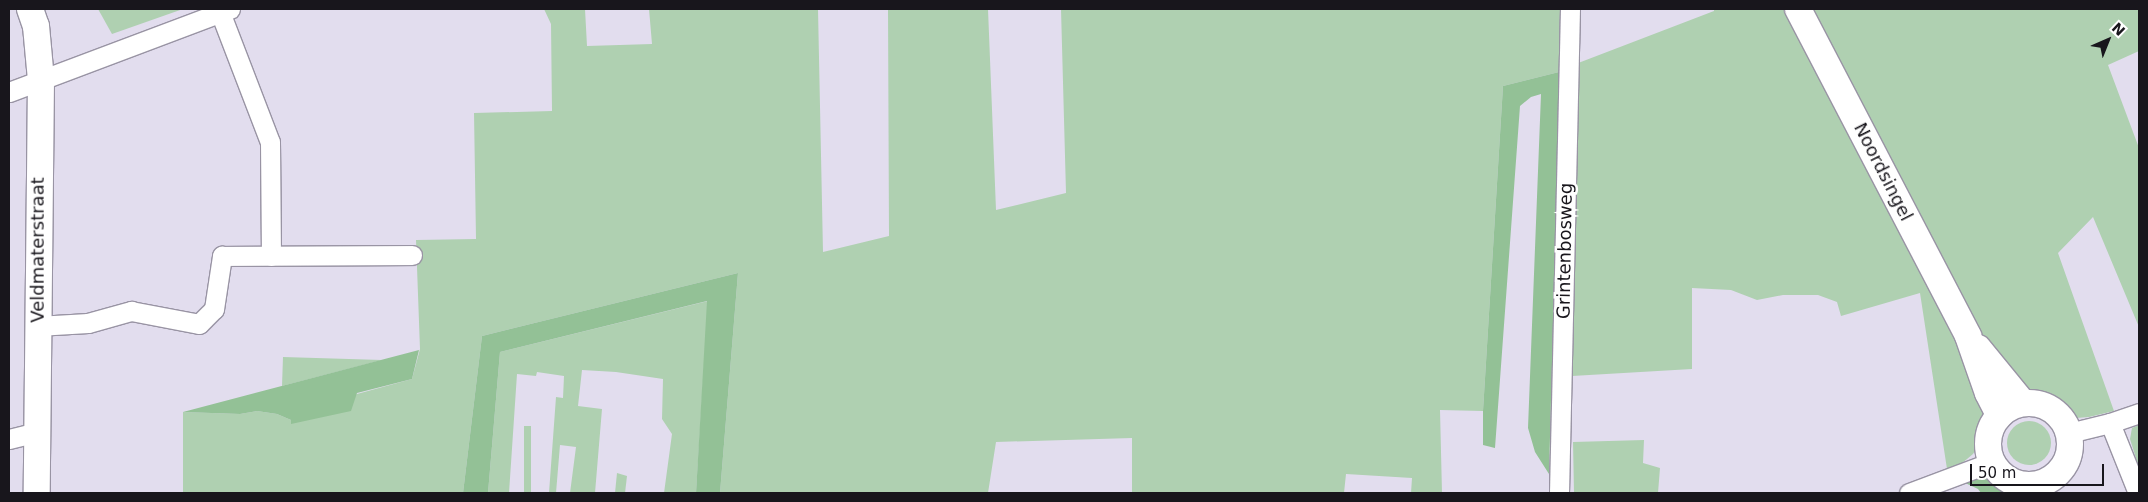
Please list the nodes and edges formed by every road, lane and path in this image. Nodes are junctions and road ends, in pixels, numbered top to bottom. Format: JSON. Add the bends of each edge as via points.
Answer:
{"nodes":[{"id":1,"x":30,"y":9,"type":"edge"},
{"id":2,"x":1570,"y":9,"type":"edge"},
{"id":3,"x":1798,"y":9,"type":"edge"},
{"id":4,"x":225,"y":10,"type":"edge"},
{"id":5,"x":41,"y":80,"type":"junction"},
{"id":6,"x":9,"y":92,"type":"edge"},
{"id":7,"x":412,"y":255,"type":"dead end"},
{"id":8,"x":271,"y":256,"type":"junction"},
{"id":9,"x":37,"y":326,"type":"junction"},
{"id":10,"x":1968,"y":336,"type":"junction"},
{"id":11,"x":2023,"y":403,"type":"junction"},
{"id":12,"x":2139,"y":413,"type":"edge"},
{"id":13,"x":1999,"y":415,"type":"junction"},
{"id":14,"x":2110,"y":423,"type":"junction"},
{"id":15,"x":36,"y":432,"type":"junction"},
{"id":16,"x":2069,"y":434,"type":"junction"},
{"id":17,"x":9,"y":439,"type":"edge"},
{"id":18,"x":1992,"y":462,"type":"junction"},
{"id":19,"x":2046,"y":487,"type":"edge"},
{"id":20,"x":37,"y":493,"type":"edge"},
{"id":21,"x":1559,"y":493,"type":"edge"},
{"id":22,"x":1909,"y":493,"type":"edge"},
{"id":23,"x":2138,"y":493,"type":"edge"}],
"edges":[{"from":1,"to":5,"type":"main road","name":"Veldmaterstraat","via":[[36,26]]},
{"from":2,"to":21,"type":"street","name":"Grintenbosweg"},
{"from":3,"to":10,"type":"main road","name":"Noordsingel"},
{"from":4,"to":5,"type":"street"},
{"from":4,"to":8,"type":"street","via":[[270,142]]},
{"from":5,"to":6,"type":"street"},
{"from":5,"to":9,"type":"main road","name":"Veldmaterstraat"},
{"from":7,"to":8,"type":"street"},
{"from":8,"to":9,"type":"street","via":[[222,256],[214,309],[198,324],[131,311],[88,323]]},
{"from":9,"to":15,"type":"main road","name":"Veldmaterstraat"},
{"from":10,"to":11,"type":"main road","name":"Noordsingel"},
{"from":10,"to":13,"type":"main road","name":"Noordsingel"},
{"from":11,"to":13,"type":"main road"},
{"from":11,"to":16,"type":"main road","via":[[2047,406],[2064,422]]},
{"from":12,"to":14,"type":"street"},
{"from":13,"to":18,"type":"main road","via":[[1988,438]]},
{"from":14,"to":16,"type":"street"},
{"from":14,"to":23,"type":"street"},
{"from":15,"to":17,"type":"street"},
{"from":15,"to":20,"type":"main road","name":"Veldmaterstraat"},
{"from":16,"to":19,"type":"main road","via":[[2064,467]]},
{"from":18,"to":19,"type":"main road","via":[[2009,480]]},
{"from":18,"to":22,"type":"street"}]}
